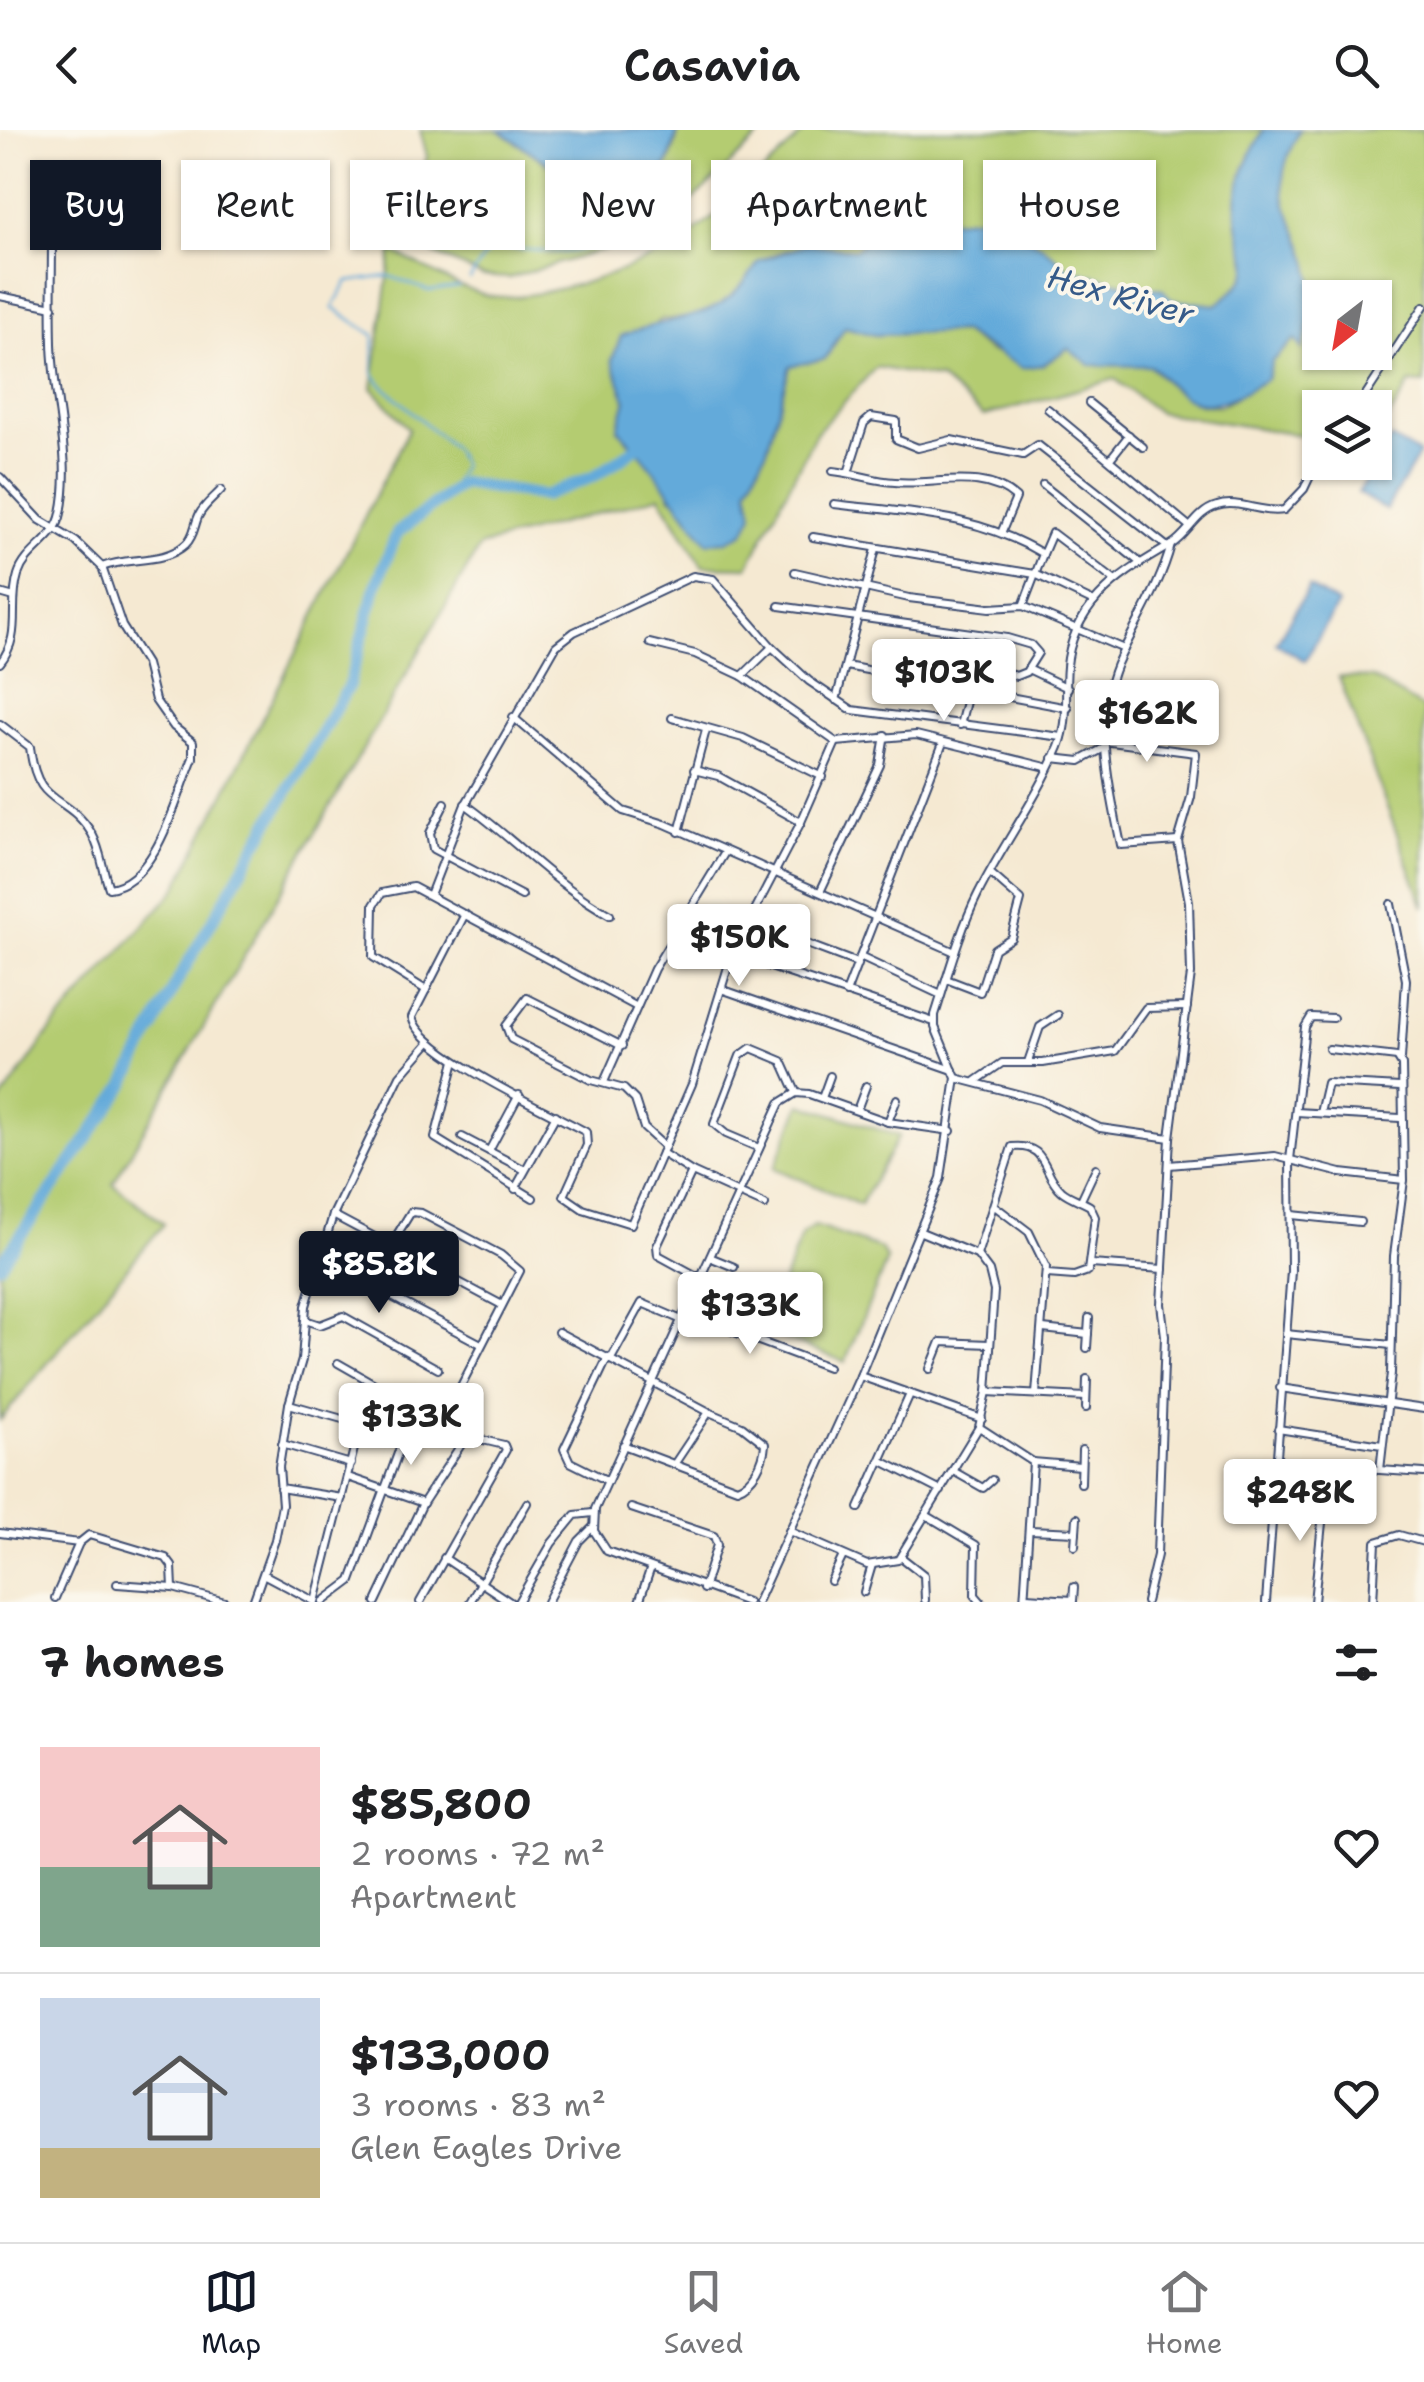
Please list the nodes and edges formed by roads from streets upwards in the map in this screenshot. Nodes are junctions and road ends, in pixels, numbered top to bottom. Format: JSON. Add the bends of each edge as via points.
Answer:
{"nodes":[{"id":1,"x":52,"y":250,"type":"edge"},
{"id":2,"x":0,"y":296,"type":"edge"},
{"id":3,"x":1424,"y":306,"type":"edge"},
{"id":4,"x":53,"y":307,"type":"junction"},
{"id":5,"x":1369,"y":390,"type":"edge"},
{"id":6,"x":1089,"y":403,"type":"dead end"},
{"id":7,"x":1048,"y":409,"type":"dead end"},
{"id":8,"x":1129,"y":435,"type":"junction"},
{"id":9,"x":1143,"y":447,"type":"dead end"},
{"id":10,"x":1110,"y":460,"type":"junction"},
{"id":11,"x":833,"y":471,"type":"dead end"},
{"id":12,"x":848,"y":473,"type":"junction"},
{"id":13,"x":0,"y":478,"type":"edge"},
{"id":14,"x":1308,"y":480,"type":"edge"},
{"id":15,"x":1043,"y":485,"type":"dead end"},
{"id":16,"x":221,"y":490,"type":"dead end"},
{"id":17,"x":834,"y":504,"type":"dead end"},
{"id":18,"x":1188,"y":526,"type":"junction"},
{"id":19,"x":55,"y":529,"type":"junction"},
{"id":20,"x":1002,"y":531,"type":"junction"},
{"id":21,"x":813,"y":537,"type":"dead end"},
{"id":22,"x":1168,"y":545,"type":"junction"},
{"id":23,"x":876,"y":550,"type":"junction"},
{"id":24,"x":1043,"y":554,"type":"junction"},
{"id":25,"x":1138,"y":560,"type":"junction"},
{"id":26,"x":102,"y":567,"type":"junction"},
{"id":27,"x":795,"y":572,"type":"dead end"},
{"id":28,"x":1035,"y":574,"type":"junction"},
{"id":29,"x":1114,"y":580,"type":"junction"},
{"id":30,"x":868,"y":588,"type":"junction"},
{"id":31,"x":0,"y":593,"type":"edge"},
{"id":32,"x":14,"y":596,"type":"junction"},
{"id":33,"x":1094,"y":602,"type":"junction"},
{"id":34,"x":778,"y":606,"type":"dead end"},
{"id":35,"x":1023,"y":606,"type":"junction"},
{"id":36,"x":858,"y":618,"type":"junction"},
{"id":37,"x":1077,"y":630,"type":"junction"},
{"id":38,"x":650,"y":643,"type":"dead end"},
{"id":39,"x":772,"y":647,"type":"junction"},
{"id":40,"x":1124,"y":649,"type":"junction"},
{"id":41,"x":942,"y":650,"type":"dead end"},
{"id":42,"x":0,"y":663,"type":"edge"},
{"id":43,"x":846,"y":666,"type":"junction"},
{"id":44,"x":1028,"y":669,"type":"junction"},
{"id":45,"x":742,"y":676,"type":"junction"},
{"id":46,"x":1069,"y":688,"type":"junction"},
{"id":47,"x":970,"y":690,"type":"junction"},
{"id":48,"x":836,"y":700,"type":"junction"},
{"id":49,"x":1068,"y":708,"type":"junction"},
{"id":50,"x":513,"y":717,"type":"junction"},
{"id":51,"x":672,"y":718,"type":"dead end"},
{"id":52,"x":0,"y":724,"type":"edge"},
{"id":53,"x":960,"y":725,"type":"junction"},
{"id":54,"x":706,"y":730,"type":"junction"},
{"id":55,"x":886,"y":735,"type":"junction"},
{"id":56,"x":1062,"y":737,"type":"junction"},
{"id":57,"x":836,"y":742,"type":"junction"},
{"id":58,"x":943,"y":743,"type":"junction"},
{"id":59,"x":1104,"y":744,"type":"junction"},
{"id":60,"x":1053,"y":758,"type":"junction"},
{"id":61,"x":1046,"y":767,"type":"junction"},
{"id":62,"x":694,"y":770,"type":"junction"},
{"id":63,"x":822,"y":777,"type":"junction"},
{"id":64,"x":445,"y":802,"type":"dead end"},
{"id":65,"x":465,"y":804,"type":"junction"},
{"id":66,"x":801,"y":822,"type":"junction"},
{"id":67,"x":679,"y":832,"type":"junction"},
{"id":68,"x":1178,"y":840,"type":"junction"},
{"id":69,"x":724,"y":854,"type":"junction"},
{"id":70,"x":444,"y":856,"type":"junction"},
{"id":71,"x":775,"y":873,"type":"junction"},
{"id":72,"x":990,"y":873,"type":"junction"},
{"id":73,"x":820,"y":892,"type":"junction"},
{"id":74,"x":430,"y":896,"type":"junction"},
{"id":75,"x":522,"y":896,"type":"dead end"},
{"id":76,"x":1391,"y":904,"type":"dead end"},
{"id":77,"x":465,"y":914,"type":"junction"},
{"id":78,"x":610,"y":915,"type":"dead end"},
{"id":79,"x":874,"y":917,"type":"junction"},
{"id":80,"x":748,"y":922,"type":"junction"},
{"id":81,"x":955,"y":952,"type":"junction"},
{"id":82,"x":732,"y":954,"type":"junction"},
{"id":83,"x":858,"y":960,"type":"junction"},
{"id":84,"x":946,"y":980,"type":"junction"},
{"id":85,"x":721,"y":989,"type":"junction"},
{"id":86,"x":426,"y":990,"type":"junction"},
{"id":87,"x":846,"y":993,"type":"junction"},
{"id":88,"x":942,"y":995,"type":"junction"},
{"id":89,"x":637,"y":1007,"type":"junction"},
{"id":90,"x":1187,"y":1007,"type":"junction"},
{"id":91,"x":1058,"y":1016,"type":"dead end"},
{"id":92,"x":1333,"y":1018,"type":"dead end"},
{"id":93,"x":934,"y":1022,"type":"junction"},
{"id":94,"x":428,"y":1044,"type":"junction"},
{"id":95,"x":622,"y":1046,"type":"junction"},
{"id":96,"x":1329,"y":1050,"type":"dead end"},
{"id":97,"x":455,"y":1060,"type":"junction"},
{"id":98,"x":1401,"y":1060,"type":"junction"},
{"id":99,"x":1028,"y":1062,"type":"junction"},
{"id":100,"x":955,"y":1074,"type":"junction"},
{"id":101,"x":830,"y":1076,"type":"dead end"},
{"id":102,"x":976,"y":1081,"type":"junction"},
{"id":103,"x":604,"y":1082,"type":"junction"},
{"id":104,"x":866,"y":1086,"type":"dead end"},
{"id":105,"x":1400,"y":1086,"type":"junction"},
{"id":106,"x":796,"y":1093,"type":"junction"},
{"id":107,"x":519,"y":1094,"type":"junction"},
{"id":108,"x":822,"y":1098,"type":"junction"},
{"id":109,"x":897,"y":1098,"type":"dead end"},
{"id":110,"x":857,"y":1110,"type":"junction"},
{"id":111,"x":1296,"y":1112,"type":"junction"},
{"id":112,"x":1320,"y":1113,"type":"junction"},
{"id":113,"x":556,"y":1115,"type":"junction"},
{"id":114,"x":1400,"y":1118,"type":"junction"},
{"id":115,"x":888,"y":1122,"type":"junction"},
{"id":116,"x":951,"y":1131,"type":"junction"},
{"id":117,"x":462,"y":1137,"type":"dead end"},
{"id":118,"x":1170,"y":1138,"type":"junction"},
{"id":119,"x":759,"y":1148,"type":"junction"},
{"id":120,"x":663,"y":1150,"type":"junction"},
{"id":121,"x":489,"y":1151,"type":"junction"},
{"id":122,"x":1290,"y":1160,"type":"junction"},
{"id":123,"x":1169,"y":1165,"type":"junction"},
{"id":124,"x":1096,"y":1168,"type":"dead end"},
{"id":125,"x":526,"y":1170,"type":"junction"},
{"id":126,"x":692,"y":1172,"type":"junction"},
{"id":127,"x":1404,"y":1180,"type":"junction"},
{"id":128,"x":515,"y":1189,"type":"junction"},
{"id":129,"x":740,"y":1193,"type":"junction"},
{"id":130,"x":533,"y":1198,"type":"dead end"},
{"id":131,"x":1081,"y":1200,"type":"junction"},
{"id":132,"x":764,"y":1204,"type":"dead end"},
{"id":133,"x":996,"y":1207,"type":"junction"},
{"id":134,"x":333,"y":1216,"type":"junction"},
{"id":135,"x":1292,"y":1216,"type":"junction"},
{"id":136,"x":1360,"y":1222,"type":"dead end"},
{"id":137,"x":921,"y":1232,"type":"junction"},
{"id":138,"x":390,"y":1246,"type":"junction"},
{"id":139,"x":977,"y":1255,"type":"junction"},
{"id":140,"x":712,"y":1258,"type":"junction"},
{"id":141,"x":1092,"y":1264,"type":"junction"},
{"id":142,"x":734,"y":1267,"type":"dead end"},
{"id":143,"x":1163,"y":1269,"type":"junction"},
{"id":144,"x":345,"y":1272,"type":"dead end"},
{"id":145,"x":1046,"y":1274,"type":"junction"},
{"id":146,"x":314,"y":1278,"type":"junction"},
{"id":147,"x":702,"y":1280,"type":"junction"},
{"id":148,"x":362,"y":1281,"type":"junction"},
{"id":149,"x":502,"y":1305,"type":"junction"},
{"id":150,"x":690,"y":1310,"type":"junction"},
{"id":151,"x":1089,"y":1318,"type":"dead end"},
{"id":152,"x":305,"y":1320,"type":"junction"},
{"id":153,"x":684,"y":1321,"type":"junction"},
{"id":154,"x":1043,"y":1328,"type":"junction"},
{"id":155,"x":558,"y":1332,"type":"dead end"},
{"id":156,"x":1088,"y":1334,"type":"junction"},
{"id":157,"x":1286,"y":1334,"type":"junction"},
{"id":158,"x":481,"y":1344,"type":"junction"},
{"id":159,"x":989,"y":1344,"type":"junction"},
{"id":160,"x":1391,"y":1345,"type":"junction"},
{"id":161,"x":1087,"y":1348,"type":"dead end"},
{"id":162,"x":609,"y":1358,"type":"junction"},
{"id":163,"x":338,"y":1363,"type":"dead end"},
{"id":164,"x":828,"y":1367,"type":"dead end"},
{"id":165,"x":438,"y":1369,"type":"dead end"},
{"id":166,"x":930,"y":1369,"type":"dead end"},
{"id":167,"x":860,"y":1376,"type":"junction"},
{"id":168,"x":1088,"y":1379,"type":"dead end"},
{"id":169,"x":654,"y":1380,"type":"junction"},
{"id":170,"x":1280,"y":1388,"type":"junction"},
{"id":171,"x":987,"y":1392,"type":"junction"},
{"id":172,"x":910,"y":1394,"type":"junction"},
{"id":173,"x":1036,"y":1394,"type":"junction"},
{"id":174,"x":1086,"y":1397,"type":"junction"},
{"id":175,"x":1388,"y":1403,"type":"junction"},
{"id":176,"x":289,"y":1404,"type":"junction"},
{"id":177,"x":1086,"y":1408,"type":"dead end"},
{"id":178,"x":1424,"y":1410,"type":"edge"},
{"id":179,"x":709,"y":1412,"type":"junction"},
{"id":180,"x":981,"y":1423,"type":"junction"},
{"id":181,"x":1278,"y":1429,"type":"junction"},
{"id":182,"x":466,"y":1436,"type":"junction"},
{"id":183,"x":282,"y":1444,"type":"junction"},
{"id":184,"x":623,"y":1445,"type":"junction"},
{"id":185,"x":1382,"y":1446,"type":"junction"},
{"id":186,"x":1082,"y":1450,"type":"dead end"},
{"id":187,"x":882,"y":1460,"type":"junction"},
{"id":188,"x":1033,"y":1462,"type":"junction"},
{"id":189,"x":675,"y":1463,"type":"junction"},
{"id":190,"x":351,"y":1464,"type":"junction"},
{"id":191,"x":1081,"y":1466,"type":"junction"},
{"id":192,"x":1380,"y":1470,"type":"junction"},
{"id":193,"x":953,"y":1471,"type":"junction"},
{"id":194,"x":1424,"y":1473,"type":"edge"},
{"id":195,"x":348,"y":1477,"type":"junction"},
{"id":196,"x":606,"y":1480,"type":"junction"},
{"id":197,"x":992,"y":1480,"type":"dead end"},
{"id":198,"x":1081,"y":1482,"type":"dead end"},
{"id":199,"x":1274,"y":1482,"type":"junction"},
{"id":200,"x":280,"y":1488,"type":"junction"},
{"id":201,"x":386,"y":1488,"type":"junction"},
{"id":202,"x":1322,"y":1489,"type":"junction"},
{"id":203,"x":941,"y":1491,"type":"junction"},
{"id":204,"x":342,"y":1498,"type":"junction"},
{"id":205,"x":527,"y":1502,"type":"dead end"},
{"id":206,"x":423,"y":1503,"type":"junction"},
{"id":207,"x":631,"y":1508,"type":"dead end"},
{"id":208,"x":859,"y":1508,"type":"dead end"},
{"id":209,"x":593,"y":1513,"type":"junction"},
{"id":210,"x":926,"y":1515,"type":"junction"},
{"id":211,"x":1077,"y":1518,"type":"dead end"},
{"id":212,"x":594,"y":1526,"type":"junction"},
{"id":213,"x":1030,"y":1530,"type":"junction"},
{"id":214,"x":789,"y":1531,"type":"junction"},
{"id":215,"x":1076,"y":1532,"type":"junction"},
{"id":216,"x":0,"y":1534,"type":"edge"},
{"id":217,"x":79,"y":1542,"type":"junction"},
{"id":218,"x":1424,"y":1542,"type":"edge"},
{"id":219,"x":1076,"y":1546,"type":"dead end"},
{"id":220,"x":843,"y":1556,"type":"junction"},
{"id":221,"x":901,"y":1557,"type":"junction"},
{"id":222,"x":444,"y":1558,"type":"junction"},
{"id":223,"x":872,"y":1565,"type":"junction"},
{"id":224,"x":650,"y":1570,"type":"junction"},
{"id":225,"x":265,"y":1575,"type":"junction"},
{"id":226,"x":831,"y":1581,"type":"dead end"},
{"id":227,"x":481,"y":1583,"type":"junction"},
{"id":228,"x":117,"y":1584,"type":"dead end"},
{"id":229,"x":1074,"y":1586,"type":"dead end"},
{"id":230,"x":702,"y":1588,"type":"junction"},
{"id":231,"x":175,"y":1589,"type":"junction"},
{"id":232,"x":864,"y":1592,"type":"dead end"},
{"id":233,"x":55,"y":1598,"type":"dead end"},
{"id":234,"x":925,"y":1600,"type":"edge"},
{"id":235,"x":1026,"y":1600,"type":"edge"},
{"id":236,"x":1072,"y":1601,"type":"edge"},
{"id":237,"x":176,"y":1602,"type":"edge"},
{"id":238,"x":224,"y":1602,"type":"edge"},
{"id":239,"x":253,"y":1602,"type":"edge"},
{"id":240,"x":315,"y":1602,"type":"edge"},
{"id":241,"x":324,"y":1602,"type":"edge"},
{"id":242,"x":376,"y":1602,"type":"edge"},
{"id":243,"x":420,"y":1602,"type":"edge"},
{"id":244,"x":470,"y":1602,"type":"edge"},
{"id":245,"x":510,"y":1602,"type":"edge"},
{"id":246,"x":518,"y":1602,"type":"edge"},
{"id":247,"x":548,"y":1602,"type":"edge"},
{"id":248,"x":639,"y":1602,"type":"edge"},
{"id":249,"x":747,"y":1602,"type":"edge"},
{"id":250,"x":756,"y":1602,"type":"edge"},
{"id":251,"x":981,"y":1602,"type":"edge"},
{"id":252,"x":1146,"y":1602,"type":"edge"},
{"id":253,"x":1266,"y":1602,"type":"edge"},
{"id":254,"x":1314,"y":1602,"type":"edge"},
{"id":255,"x":1373,"y":1602,"type":"edge"}],
"edges":[{"from":1,"to":4,"type":"street"},
{"from":2,"to":4,"type":"street"},
{"from":3,"to":5,"type":"street"},
{"from":4,"to":19,"type":"street","via":[[64,462]]},
{"from":6,"to":8,"type":"street"},
{"from":7,"to":10,"type":"street"},
{"from":8,"to":9,"type":"street"},
{"from":8,"to":10,"type":"street"},
{"from":10,"to":18,"type":"street"},
{"from":11,"to":12,"type":"street"},
{"from":12,"to":20,"type":"street","via":[[903,483],[992,484],[1016,498]]},
{"from":12,"to":22,"type":"street","via":[[871,417],[896,421],[896,439],[914,448],[951,440],[1023,455],[1038,445]]},
{"from":13,"to":19,"type":"street"},
{"from":14,"to":18,"type":"street","via":[[1284,510],[1222,504]]},
{"from":15,"to":25,"type":"street"},
{"from":16,"to":26,"type":"street","via":[[180,548],[158,559],[118,559]]},
{"from":17,"to":20,"type":"street","via":[[948,515]]},
{"from":18,"to":22,"type":"street"},
{"from":19,"to":26,"type":"street"},
{"from":19,"to":32,"type":"street","via":[[22,566]]},
{"from":20,"to":24,"type":"street"},
{"from":21,"to":23,"type":"street"},
{"from":22,"to":25,"type":"street"},
{"from":22,"to":40,"type":"street","via":[[1164,570]]},
{"from":23,"to":28,"type":"street"},
{"from":23,"to":30,"type":"street"},
{"from":24,"to":28,"type":"street"},
{"from":24,"to":29,"type":"street","via":[[1052,533]]},
{"from":25,"to":29,"type":"street"},
{"from":26,"to":52,"type":"street","via":[[155,700],[193,742],[193,758],[144,872],[124,887],[109,888],[93,836],[81,818],[41,788],[30,747]]},
{"from":27,"to":30,"type":"street"},
{"from":28,"to":33,"type":"street"},
{"from":28,"to":35,"type":"street"},
{"from":29,"to":33,"type":"street"},
{"from":30,"to":35,"type":"street","via":[[990,608]]},
{"from":30,"to":36,"type":"street"},
{"from":31,"to":32,"type":"street"},
{"from":32,"to":42,"type":"street","via":[[16,635]]},
{"from":33,"to":37,"type":"street"},
{"from":34,"to":36,"type":"street"},
{"from":35,"to":37,"type":"street"},
{"from":36,"to":43,"type":"street"},
{"from":36,"to":44,"type":"street","via":[[1019,641],[1038,653]]},
{"from":37,"to":40,"type":"street"},
{"from":37,"to":46,"type":"street"},
{"from":38,"to":45,"type":"street","via":[[696,654]]},
{"from":39,"to":45,"type":"street"},
{"from":39,"to":48,"type":"street"},
{"from":39,"to":50,"type":"street","via":[[713,579],[693,576],[563,640]]},
{"from":40,"to":59,"type":"street","via":[[1110,683]]},
{"from":41,"to":44,"type":"street","via":[[1016,676]]},
{"from":43,"to":47,"type":"street"},
{"from":43,"to":48,"type":"street"},
{"from":44,"to":46,"type":"street"},
{"from":45,"to":57,"type":"street"},
{"from":46,"to":49,"type":"street"},
{"from":47,"to":49,"type":"street"},
{"from":47,"to":53,"type":"street"},
{"from":48,"to":53,"type":"street","via":[[863,714]]},
{"from":49,"to":56,"type":"street"},
{"from":50,"to":65,"type":"street"},
{"from":50,"to":67,"type":"street","via":[[623,811]]},
{"from":51,"to":54,"type":"street"},
{"from":53,"to":56,"type":"street"},
{"from":54,"to":62,"type":"street"},
{"from":54,"to":63,"type":"street","via":[[743,738]]},
{"from":55,"to":57,"type":"street"},
{"from":55,"to":58,"type":"street"},
{"from":55,"to":73,"type":"street","via":[[880,765]]},
{"from":56,"to":60,"type":"street"},
{"from":57,"to":63,"type":"street"},
{"from":58,"to":61,"type":"street"},
{"from":58,"to":79,"type":"street"},
{"from":59,"to":60,"type":"street","via":[[1080,761]]},
{"from":59,"to":68,"type":"street","via":[[1121,846]]},
{"from":59,"to":68,"type":"street","via":[[1196,753]]},
{"from":60,"to":61,"type":"street"},
{"from":61,"to":72,"type":"street"},
{"from":62,"to":66,"type":"street","via":[[718,776]]},
{"from":62,"to":67,"type":"street"},
{"from":63,"to":66,"type":"street"},
{"from":64,"to":70,"type":"street","via":[[429,841]]},
{"from":65,"to":70,"type":"street"},
{"from":65,"to":78,"type":"street","via":[[566,890]]},
{"from":66,"to":71,"type":"street"},
{"from":67,"to":69,"type":"street"},
{"from":68,"to":90,"type":"street","via":[[1189,902]]},
{"from":69,"to":71,"type":"street"},
{"from":69,"to":89,"type":"street"},
{"from":70,"to":74,"type":"street"},
{"from":70,"to":75,"type":"street"},
{"from":71,"to":73,"type":"street"},
{"from":71,"to":80,"type":"street"},
{"from":72,"to":81,"type":"street"},
{"from":72,"to":84,"type":"street","via":[[1020,896],[1011,938],[991,954],[980,992]]},
{"from":73,"to":79,"type":"street"},
{"from":74,"to":77,"type":"street"},
{"from":74,"to":86,"type":"street","via":[[413,887],[382,893],[372,933],[377,962]]},
{"from":76,"to":98,"type":"street","via":[[1406,980]]},
{"from":77,"to":86,"type":"street"},
{"from":77,"to":89,"type":"street"},
{"from":79,"to":81,"type":"street"},
{"from":79,"to":83,"type":"street"},
{"from":80,"to":82,"type":"street"},
{"from":80,"to":83,"type":"street"},
{"from":81,"to":84,"type":"street"},
{"from":82,"to":85,"type":"street"},
{"from":82,"to":87,"type":"street"},
{"from":83,"to":87,"type":"street"},
{"from":83,"to":88,"type":"street"},
{"from":84,"to":88,"type":"street"},
{"from":85,"to":100,"type":"street"},
{"from":85,"to":120,"type":"street","via":[[698,1068]]},
{"from":86,"to":94,"type":"street","via":[[412,1018]]},
{"from":87,"to":93,"type":"street"},
{"from":88,"to":93,"type":"street"},
{"from":89,"to":95,"type":"street"},
{"from":90,"to":99,"type":"street","via":[[1146,1008],[1120,1046],[1103,1055]]},
{"from":90,"to":118,"type":"street"},
{"from":91,"to":99,"type":"street","via":[[1040,1027]]},
{"from":92,"to":111,"type":"street","via":[[1306,1022]]},
{"from":93,"to":100,"type":"street"},
{"from":94,"to":97,"type":"street"},
{"from":94,"to":134,"type":"street","via":[[400,1076]]},
{"from":95,"to":103,"type":"street"},
{"from":95,"to":103,"type":"street","via":[[527,998],[506,1026],[512,1039]]},
{"from":96,"to":98,"type":"street"},
{"from":97,"to":107,"type":"street"},
{"from":97,"to":128,"type":"street","via":[[435,1138]]},
{"from":98,"to":105,"type":"street"},
{"from":99,"to":102,"type":"street","via":[[1002,1063]]},
{"from":100,"to":102,"type":"street"},
{"from":100,"to":116,"type":"street"},
{"from":101,"to":108,"type":"street"},
{"from":102,"to":118,"type":"street","via":[[1100,1128]]},
{"from":103,"to":120,"type":"street","via":[[635,1100],[644,1128]]},
{"from":104,"to":110,"type":"street"},
{"from":105,"to":112,"type":"street","via":[[1327,1084]]},
{"from":105,"to":114,"type":"street"},
{"from":106,"to":108,"type":"street"},
{"from":106,"to":119,"type":"street","via":[[780,1104]]},
{"from":106,"to":119,"type":"street","via":[[782,1062],[757,1050],[742,1052],[714,1124]]},
{"from":107,"to":113,"type":"street"},
{"from":107,"to":121,"type":"street"},
{"from":108,"to":110,"type":"street"},
{"from":109,"to":115,"type":"street"},
{"from":110,"to":115,"type":"street"},
{"from":111,"to":112,"type":"street"},
{"from":111,"to":122,"type":"street"},
{"from":112,"to":114,"type":"street"},
{"from":113,"to":120,"type":"street","via":[[589,1137],[564,1196],[583,1209],[630,1224]]},
{"from":113,"to":125,"type":"street"},
{"from":114,"to":127,"type":"street"},
{"from":115,"to":116,"type":"street"},
{"from":116,"to":137,"type":"street"},
{"from":117,"to":121,"type":"street"},
{"from":118,"to":123,"type":"street"},
{"from":119,"to":129,"type":"street"},
{"from":120,"to":126,"type":"street"},
{"from":121,"to":125,"type":"street"},
{"from":122,"to":123,"type":"street","via":[[1256,1156]]},
{"from":122,"to":127,"type":"street"},
{"from":122,"to":135,"type":"street"},
{"from":123,"to":143,"type":"street"},
{"from":124,"to":131,"type":"street"},
{"from":125,"to":128,"type":"street"},
{"from":126,"to":129,"type":"street"},
{"from":126,"to":147,"type":"street","via":[[658,1255]]},
{"from":127,"to":160,"type":"street"},
{"from":128,"to":130,"type":"street"},
{"from":129,"to":132,"type":"street"},
{"from":129,"to":140,"type":"street"},
{"from":131,"to":133,"type":"street","via":[[1062,1192],[1043,1156],[1017,1146],[1007,1155]]},
{"from":131,"to":141,"type":"street","via":[[1095,1217]]},
{"from":133,"to":139,"type":"street"},
{"from":133,"to":145,"type":"street","via":[[1029,1232]]},
{"from":134,"to":138,"type":"street"},
{"from":134,"to":146,"type":"street"},
{"from":135,"to":136,"type":"street"},
{"from":135,"to":157,"type":"street"},
{"from":137,"to":139,"type":"street"},
{"from":137,"to":167,"type":"street"},
{"from":138,"to":149,"type":"street"},
{"from":138,"to":149,"type":"street","via":[[412,1212],[486,1247],[520,1272]]},
{"from":139,"to":159,"type":"street","via":[[994,1291]]},
{"from":140,"to":142,"type":"street"},
{"from":140,"to":147,"type":"street"},
{"from":141,"to":143,"type":"street"},
{"from":141,"to":145,"type":"street","via":[[1083,1274]]},
{"from":143,"to":252,"type":"street","via":[[1158,1555]]},
{"from":144,"to":148,"type":"street"},
{"from":145,"to":154,"type":"street"},
{"from":146,"to":148,"type":"street","via":[[349,1289]]},
{"from":146,"to":152,"type":"street"},
{"from":147,"to":150,"type":"street"},
{"from":148,"to":158,"type":"street"},
{"from":149,"to":158,"type":"street"},
{"from":150,"to":153,"type":"street"},
{"from":150,"to":164,"type":"street"},
{"from":151,"to":156,"type":"street"},
{"from":152,"to":165,"type":"street","via":[[320,1325],[343,1316]]},
{"from":152,"to":176,"type":"street"},
{"from":153,"to":162,"type":"street","via":[[642,1303]]},
{"from":153,"to":169,"type":"street"},
{"from":154,"to":156,"type":"street"},
{"from":154,"to":173,"type":"street"},
{"from":155,"to":162,"type":"street"},
{"from":156,"to":161,"type":"street"},
{"from":157,"to":160,"type":"street"},
{"from":157,"to":170,"type":"street"},
{"from":158,"to":182,"type":"street","via":[[443,1421]]},
{"from":159,"to":166,"type":"street","via":[[940,1342]]},
{"from":159,"to":171,"type":"street"},
{"from":160,"to":175,"type":"street"},
{"from":162,"to":169,"type":"street"},
{"from":162,"to":196,"type":"street","via":[[564,1450],[570,1462]]},
{"from":163,"to":201,"type":"street","via":[[415,1407]]},
{"from":167,"to":172,"type":"street"},
{"from":167,"to":214,"type":"street"},
{"from":168,"to":174,"type":"street"},
{"from":169,"to":179,"type":"street"},
{"from":169,"to":184,"type":"street"},
{"from":170,"to":175,"type":"street"},
{"from":170,"to":181,"type":"street"},
{"from":171,"to":173,"type":"street"},
{"from":171,"to":180,"type":"street"},
{"from":172,"to":180,"type":"street"},
{"from":172,"to":187,"type":"street"},
{"from":173,"to":174,"type":"street"},
{"from":174,"to":177,"type":"street"},
{"from":175,"to":178,"type":"street"},
{"from":175,"to":185,"type":"street"},
{"from":176,"to":183,"type":"street"},
{"from":176,"to":190,"type":"street","via":[[358,1424]]},
{"from":179,"to":189,"type":"street"},
{"from":179,"to":189,"type":"street","via":[[761,1437],[760,1465],[737,1488]]},
{"from":180,"to":188,"type":"street"},
{"from":180,"to":193,"type":"street"},
{"from":181,"to":185,"type":"street"},
{"from":181,"to":199,"type":"street"},
{"from":182,"to":206,"type":"street"},
{"from":182,"to":222,"type":"street","via":[[506,1450]]},
{"from":183,"to":190,"type":"street"},
{"from":183,"to":200,"type":"street"},
{"from":184,"to":189,"type":"street"},
{"from":184,"to":196,"type":"street"},
{"from":185,"to":192,"type":"street"},
{"from":186,"to":191,"type":"street"},
{"from":187,"to":203,"type":"street"},
{"from":187,"to":208,"type":"street"},
{"from":188,"to":191,"type":"street"},
{"from":188,"to":213,"type":"street"},
{"from":190,"to":195,"type":"street"},
{"from":191,"to":198,"type":"street"},
{"from":192,"to":194,"type":"street"},
{"from":192,"to":202,"type":"street","via":[[1331,1470]]},
{"from":193,"to":197,"type":"street","via":[[982,1488]]},
{"from":193,"to":203,"type":"street"},
{"from":195,"to":201,"type":"street"},
{"from":195,"to":204,"type":"street"},
{"from":196,"to":209,"type":"street"},
{"from":199,"to":202,"type":"street"},
{"from":199,"to":253,"type":"street"},
{"from":200,"to":204,"type":"street"},
{"from":200,"to":225,"type":"street"},
{"from":201,"to":206,"type":"street"},
{"from":201,"to":241,"type":"street","via":[[351,1581]]},
{"from":202,"to":254,"type":"street"},
{"from":203,"to":210,"type":"street"},
{"from":204,"to":240,"type":"street"},
{"from":205,"to":227,"type":"street"},
{"from":206,"to":242,"type":"street"},
{"from":207,"to":230,"type":"street","via":[[714,1536]]},
{"from":209,"to":212,"type":"street"},
{"from":209,"to":246,"type":"street","via":[[570,1518]]},
{"from":210,"to":221,"type":"street"},
{"from":210,"to":251,"type":"street","via":[[976,1545],[974,1594]]},
{"from":211,"to":215,"type":"street"},
{"from":212,"to":224,"type":"street","via":[[607,1550]]},
{"from":212,"to":247,"type":"street"},
{"from":213,"to":215,"type":"street"},
{"from":213,"to":235,"type":"street"},
{"from":214,"to":220,"type":"street"},
{"from":214,"to":250,"type":"street"},
{"from":215,"to":219,"type":"street"},
{"from":216,"to":217,"type":"street"},
{"from":217,"to":231,"type":"street","via":[[90,1536],[162,1556],[172,1566]]},
{"from":217,"to":233,"type":"street"},
{"from":218,"to":255,"type":"street","via":[[1399,1535],[1376,1542]]},
{"from":220,"to":223,"type":"street"},
{"from":220,"to":226,"type":"street"},
{"from":221,"to":223,"type":"street"},
{"from":221,"to":234,"type":"street","via":[[924,1575]]},
{"from":222,"to":227,"type":"street"},
{"from":222,"to":243,"type":"street"},
{"from":223,"to":232,"type":"street"},
{"from":224,"to":230,"type":"street"},
{"from":224,"to":248,"type":"street"},
{"from":225,"to":239,"type":"street"},
{"from":225,"to":240,"type":"street"},
{"from":227,"to":244,"type":"street"},
{"from":227,"to":245,"type":"street"},
{"from":228,"to":231,"type":"street"},
{"from":229,"to":236,"type":"street"},
{"from":230,"to":249,"type":"street"},
{"from":231,"to":237,"type":"street"},
{"from":231,"to":238,"type":"street"},
{"from":235,"to":236,"type":"street"}]}
